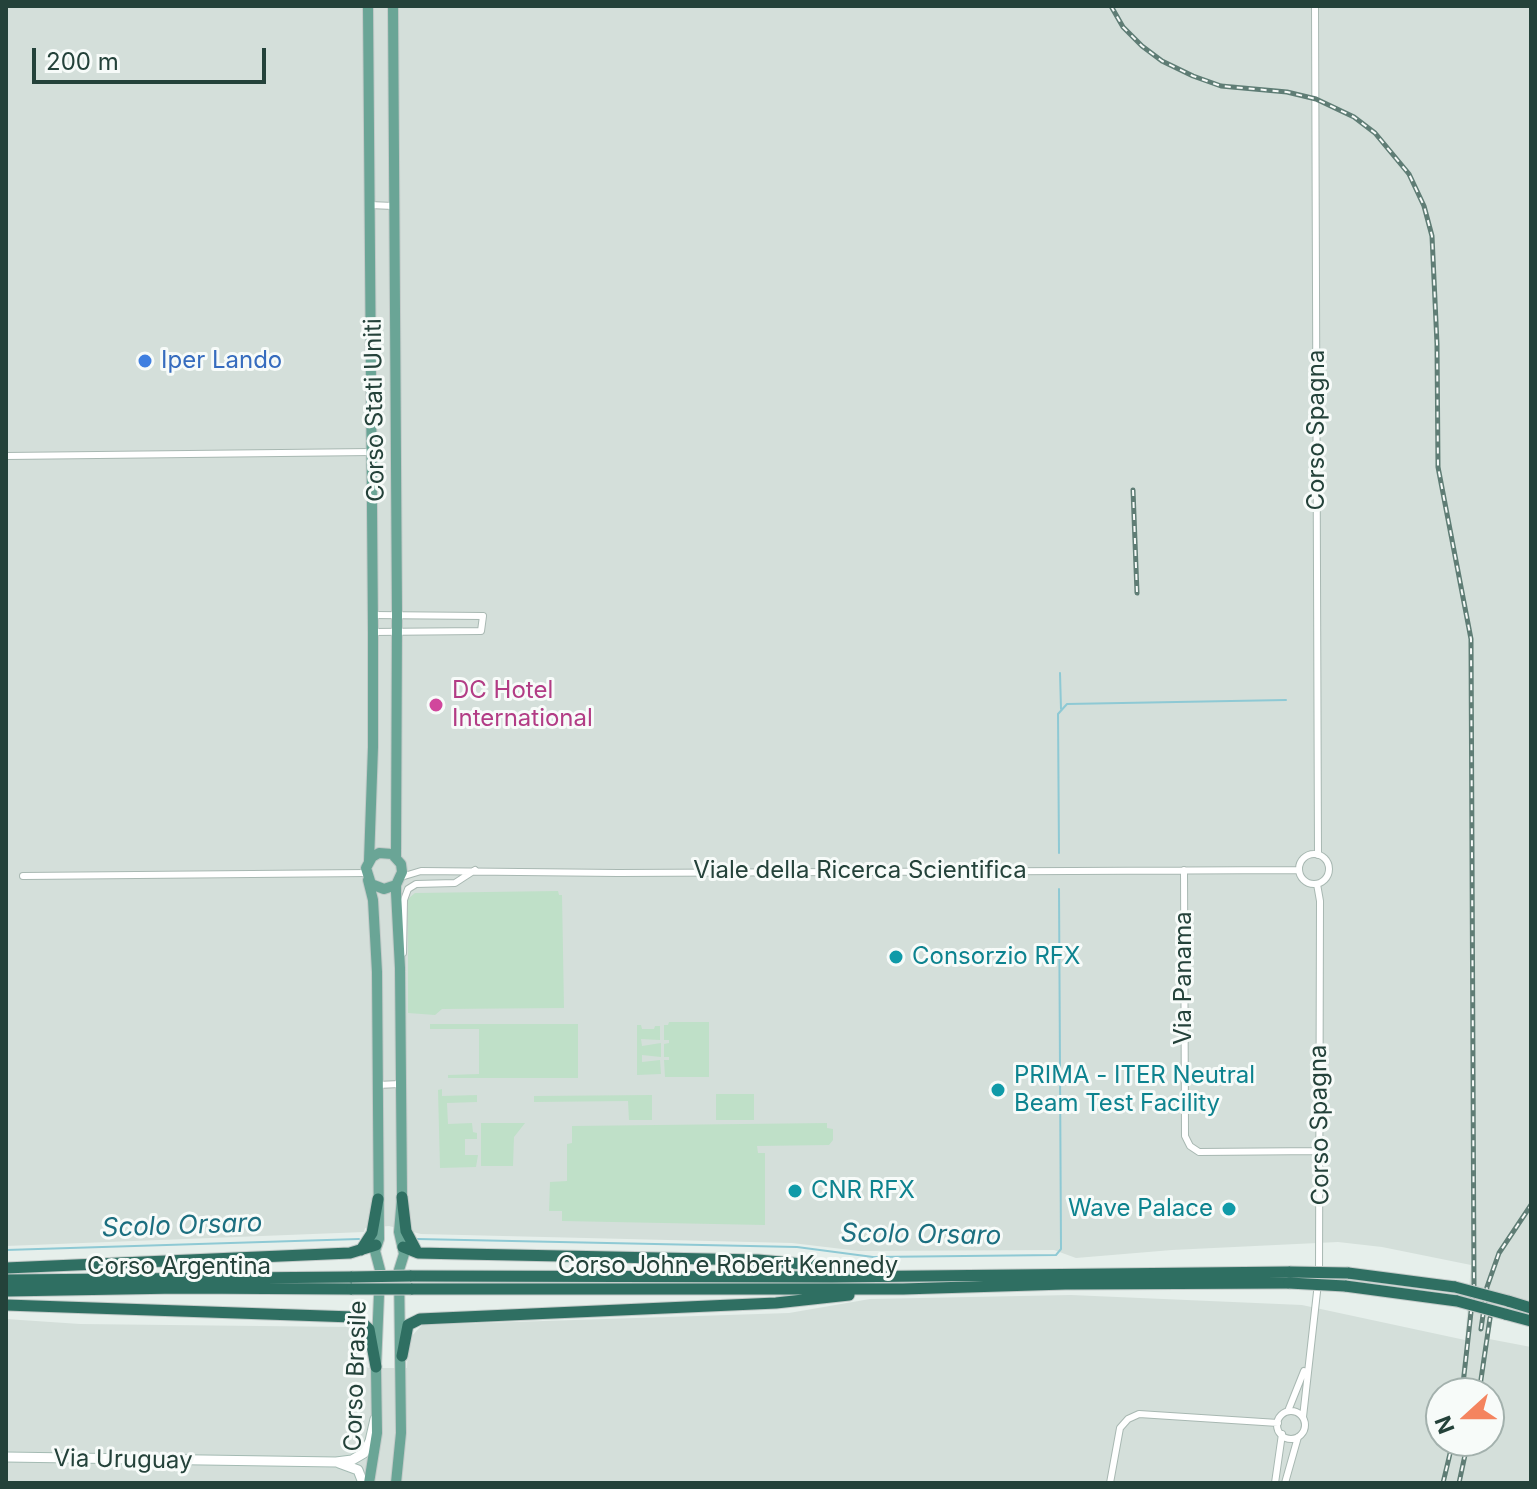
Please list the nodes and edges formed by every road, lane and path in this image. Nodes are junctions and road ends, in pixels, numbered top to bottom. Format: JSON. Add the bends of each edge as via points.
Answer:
{"nodes":[{"id":1,"x":368,"y":6,"type":"edge"},
{"id":2,"x":393,"y":6,"type":"edge"},
{"id":3,"x":1315,"y":6,"type":"edge"},
{"id":4,"x":370,"y":205,"type":"junction"},
{"id":5,"x":393,"y":206,"type":"junction"},
{"id":6,"x":372,"y":452,"type":"junction"},
{"id":7,"x":6,"y":456,"type":"edge"},
{"id":8,"x":373,"y":615,"type":"junction"},
{"id":9,"x":397,"y":615,"type":"junction"},
{"id":10,"x":373,"y":632,"type":"junction"},
{"id":11,"x":397,"y":632,"type":"junction"},
{"id":12,"x":1318,"y":855,"type":"junction"},
{"id":13,"x":398,"y":860,"type":"junction"},
{"id":14,"x":369,"y":861,"type":"junction"},
{"id":15,"x":475,"y":870,"type":"junction"},
{"id":16,"x":1184,"y":870,"type":"junction"},
{"id":17,"x":1299,"y":870,"type":"junction"},
{"id":18,"x":421,"y":871,"type":"junction"},
{"id":19,"x":23,"y":876,"type":"dead end"},
{"id":20,"x":367,"y":876,"type":"junction"},
{"id":21,"x":399,"y":881,"type":"junction"},
{"id":22,"x":1317,"y":884,"type":"junction"},
{"id":23,"x":400,"y":968,"type":"junction"},
{"id":24,"x":400,"y":1084,"type":"junction"},
{"id":25,"x":377,"y":1085,"type":"junction"},
{"id":26,"x":1321,"y":1151,"type":"junction"},
{"id":27,"x":402,"y":1197,"type":"junction"},
{"id":28,"x":378,"y":1199,"type":"junction"},
{"id":29,"x":402,"y":1244,"type":"junction"},
{"id":30,"x":377,"y":1247,"type":"junction"},
{"id":31,"x":359,"y":1252,"type":"junction"},
{"id":32,"x":418,"y":1253,"type":"junction"},
{"id":33,"x":6,"y":1268,"type":"edge"},
{"id":34,"x":405,"y":1273,"type":"junction"},
{"id":35,"x":935,"y":1275,"type":"junction"},
{"id":36,"x":1290,"y":1278,"type":"junction"},
{"id":37,"x":6,"y":1280,"type":"edge"},
{"id":38,"x":1346,"y":1280,"type":"junction"},
{"id":39,"x":352,"y":1283,"type":"junction"},
{"id":40,"x":903,"y":1289,"type":"junction"},
{"id":41,"x":6,"y":1291,"type":"edge"},
{"id":42,"x":6,"y":1305,"type":"edge"},
{"id":43,"x":1531,"y":1308,"type":"edge"},
{"id":44,"x":1531,"y":1321,"type":"edge"},
{"id":45,"x":402,"y":1356,"type":"junction"},
{"id":46,"x":1307,"y":1364,"type":"junction"},
{"id":47,"x":376,"y":1367,"type":"junction"},
{"id":48,"x":1288,"y":1411,"type":"junction"},
{"id":49,"x":1303,"y":1417,"type":"junction"},
{"id":50,"x":375,"y":1419,"type":"junction"},
{"id":51,"x":1278,"y":1423,"type":"junction"},
{"id":52,"x":1282,"y":1434,"type":"junction"},
{"id":53,"x":1298,"y":1437,"type":"junction"},
{"id":54,"x":6,"y":1457,"type":"edge"},
{"id":55,"x":336,"y":1462,"type":"junction"},
{"id":56,"x":363,"y":1483,"type":"edge"},
{"id":57,"x":369,"y":1483,"type":"edge"},
{"id":58,"x":396,"y":1483,"type":"edge"},
{"id":59,"x":1110,"y":1483,"type":"edge"},
{"id":60,"x":1275,"y":1483,"type":"edge"},
{"id":61,"x":1285,"y":1483,"type":"edge"}],
"edges":[{"from":1,"to":4,"type":"main road","name":"Corso Stati Uniti"},
{"from":2,"to":5,"type":"main road","name":"Corso Stati Uniti"},
{"from":3,"to":12,"type":"street","name":"Corso Spagna"},
{"from":4,"to":5,"type":"street"},
{"from":4,"to":6,"type":"main road","name":"Corso Stati Uniti"},
{"from":5,"to":9,"type":"main road","name":"Corso Stati Uniti"},
{"from":6,"to":7,"type":"street","name":"Corso Stati Uniti"},
{"from":6,"to":8,"type":"main road","name":"Corso Stati Uniti"},
{"from":8,"to":9,"type":"street"},
{"from":8,"to":10,"type":"main road","name":"Corso Stati Uniti"},
{"from":9,"to":11,"type":"main road","name":"Corso Stati Uniti"},
{"from":9,"to":11,"type":"street","via":[[483,616],[481,631]]},
{"from":10,"to":11,"type":"street"},
{"from":10,"to":14,"type":"main road","name":"Corso Stati Uniti"},
{"from":11,"to":13,"type":"main road","name":"Corso Stati Uniti"},
{"from":12,"to":17,"type":"street","via":[[1304,858]]},
{"from":12,"to":22,"type":"street","name":"Corso Spagna","via":[[1329,868]]},
{"from":13,"to":14,"type":"main road","via":[[383,852]]},
{"from":13,"to":18,"type":"street","name":"Viale della Ricerca Scientifica"},
{"from":13,"to":21,"type":"main road"},
{"from":14,"to":20,"type":"main road"},
{"from":15,"to":16,"type":"street","name":"Viale della Ricerca Scientifica"},
{"from":15,"to":18,"type":"street","name":"Viale della Ricerca Scientifica"},
{"from":15,"to":23,"type":"street","via":[[455,883],[408,889]]},
{"from":16,"to":17,"type":"street","name":"Viale della Ricerca Scientifica"},
{"from":16,"to":26,"type":"street","name":"Via Panama","via":[[1185,1136],[1199,1152]]},
{"from":17,"to":22,"type":"street","via":[[1303,880]]},
{"from":18,"to":21,"type":"street","name":"Viale della Ricerca Scientifica"},
{"from":19,"to":20,"type":"street"},
{"from":20,"to":21,"type":"main road","via":[[384,889]]},
{"from":20,"to":25,"type":"main road","via":[[376,957]]},
{"from":21,"to":23,"type":"main road"},
{"from":22,"to":26,"type":"street","name":"Corso Spagna"},
{"from":23,"to":24,"type":"main road"},
{"from":24,"to":25,"type":"street"},
{"from":24,"to":27,"type":"main road"},
{"from":25,"to":28,"type":"main road"},
{"from":26,"to":46,"type":"street","name":"Corso Spagna","via":[[1321,1249]]},
{"from":27,"to":29,"type":"main road"},
{"from":27,"to":32,"type":"highway","via":[[409,1242]]},
{"from":28,"to":30,"type":"main road"},
{"from":28,"to":31,"type":"highway","via":[[372,1233]]},
{"from":29,"to":30,"type":"main road","via":[[388,1235]]},
{"from":29,"to":32,"type":"highway"},
{"from":29,"to":34,"type":"main road"},
{"from":30,"to":31,"type":"highway"},
{"from":30,"to":47,"type":"main road","name":"Corso Brasile"},
{"from":31,"to":33,"type":"highway"},
{"from":32,"to":35,"type":"highway","via":[[758,1260]]},
{"from":34,"to":35,"type":"highway","name":"Corso John e Robert Kennedy"},
{"from":34,"to":39,"type":"highway","name":"Corso John e Robert Kennedy","bridge":true},
{"from":34,"to":45,"type":"main road","name":"Corso Brasile"},
{"from":35,"to":36,"type":"highway","name":"Corso John e Robert Kennedy"},
{"from":36,"to":38,"type":"highway","name":"Corso John e Robert Kennedy","bridge":true},
{"from":36,"to":40,"type":"highway","name":"Corso John e Robert Kennedy"},
{"from":37,"to":39,"type":"highway","name":"Corso Argentina"},
{"from":38,"to":43,"type":"highway","name":"Corso John e Robert Kennedy","bridge":true,"via":[[1455,1287]]},
{"from":38,"to":44,"type":"highway","name":"Corso John e Robert Kennedy","bridge":true},
{"from":39,"to":40,"type":"highway","name":"Corso John e Robert Kennedy","bridge":true,"via":[[411,1289]]},
{"from":39,"to":41,"type":"highway","name":"Corso Argentina"},
{"from":40,"to":45,"type":"highway","via":[[776,1303],[420,1319],[408,1325]]},
{"from":42,"to":47,"type":"highway","via":[[346,1316],[369,1329]]},
{"from":45,"to":58,"type":"main road","name":"Corso Brasile"},
{"from":46,"to":48,"type":"street","name":"Corso Spagna"},
{"from":46,"to":49,"type":"street","name":"Corso Spagna"},
{"from":47,"to":50,"type":"main road","name":"Corso Brasile"},
{"from":48,"to":49,"type":"street"},
{"from":48,"to":51,"type":"street","name":"Corso Spagna"},
{"from":49,"to":53,"type":"street","name":"Corso Spagna","via":[[1305,1426]]},
{"from":50,"to":55,"type":"street","name":"Via Uruguay","via":[[364,1453]]},
{"from":50,"to":57,"type":"main road","name":"Corso Brasile"},
{"from":51,"to":52,"type":"street"},
{"from":51,"to":59,"type":"street","via":[[1139,1414],[1120,1428]]},
{"from":52,"to":53,"type":"street"},
{"from":52,"to":60,"type":"street"},
{"from":53,"to":61,"type":"street","name":"Corso Spagna"},
{"from":54,"to":55,"type":"street","name":"Via Uruguay"},
{"from":55,"to":56,"type":"street","via":[[358,1470]]}]}
